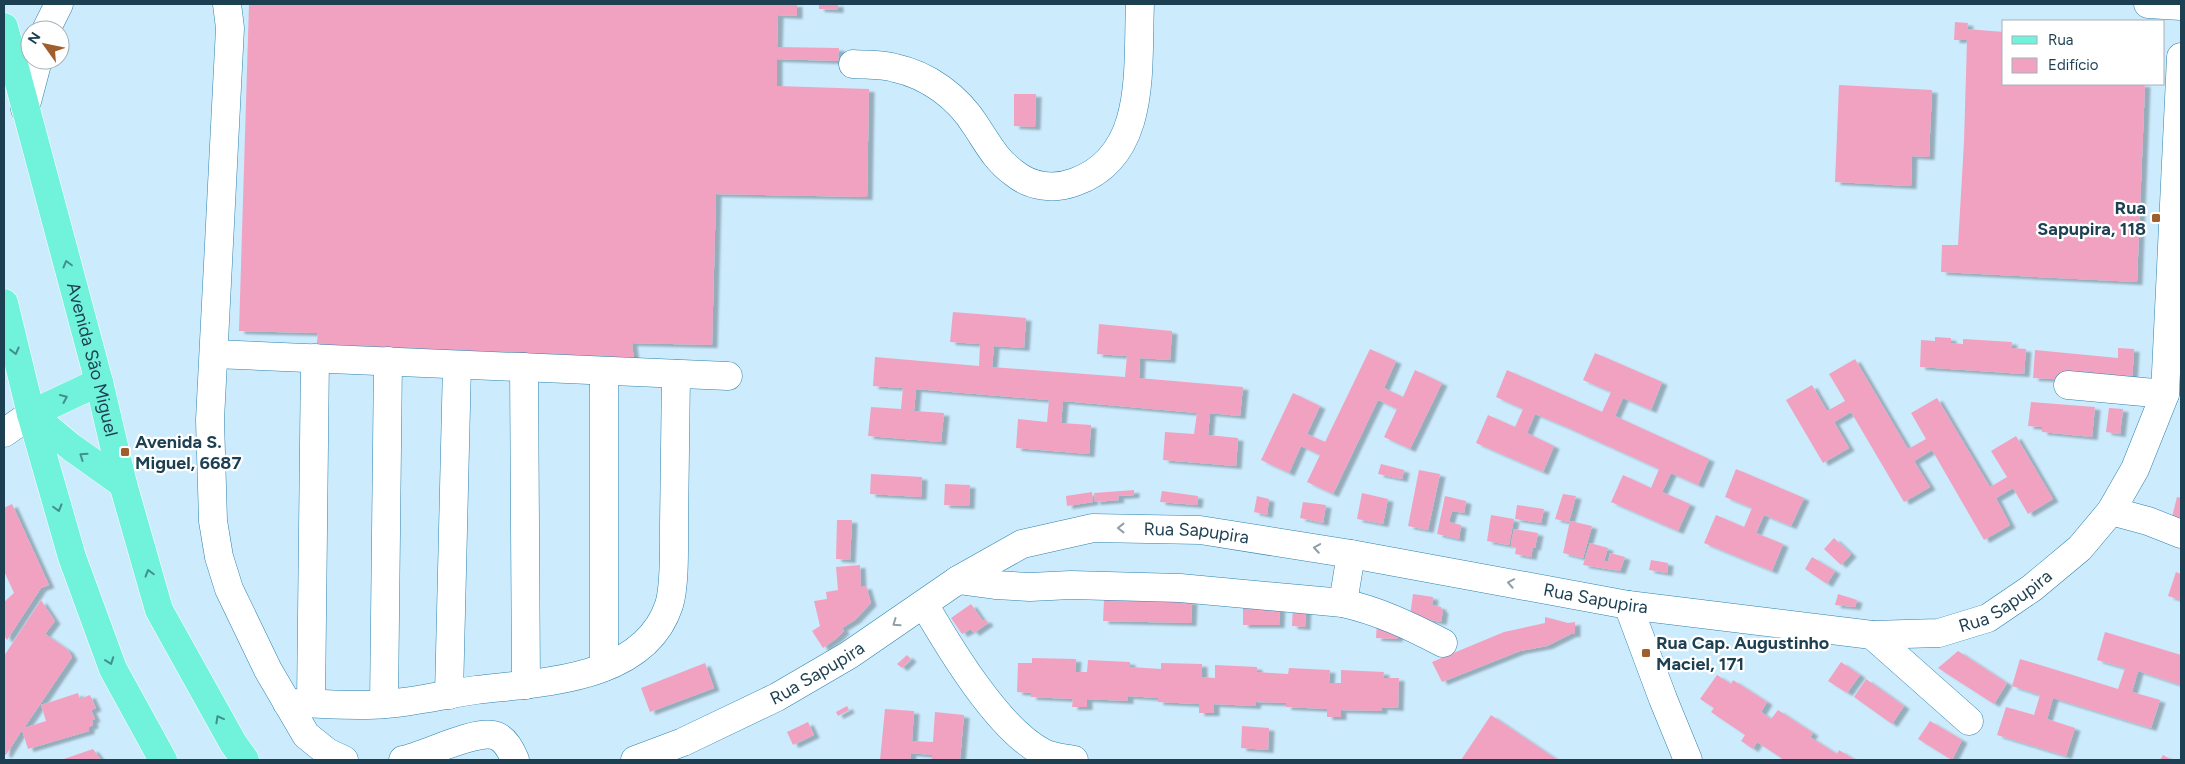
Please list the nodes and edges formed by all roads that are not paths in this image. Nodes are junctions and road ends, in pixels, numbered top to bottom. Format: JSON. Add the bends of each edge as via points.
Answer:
{"nodes":[{"id":1,"x":58,"y":4,"type":"edge"},
{"id":2,"x":227,"y":4,"type":"edge"},
{"id":3,"x":1140,"y":4,"type":"edge"},
{"id":4,"x":2148,"y":4,"type":"edge"},
{"id":5,"x":2181,"y":6,"type":"edge"},
{"id":6,"x":51,"y":20,"type":"edge"},
{"id":7,"x":4,"y":28,"type":"edge"},
{"id":8,"x":2181,"y":57,"type":"edge"},
{"id":9,"x":853,"y":64,"type":"dead end"},
{"id":10,"x":35,"y":70,"type":"edge"},
{"id":11,"x":25,"y":109,"type":"junction"},
{"id":12,"x":4,"y":304,"type":"edge"},
{"id":13,"x":214,"y":354,"type":"junction"},
{"id":14,"x":314,"y":358,"type":"junction"},
{"id":15,"x":388,"y":361,"type":"junction"},
{"id":16,"x":457,"y":364,"type":"junction"},
{"id":17,"x":524,"y":367,"type":"junction"},
{"id":18,"x":604,"y":371,"type":"junction"},
{"id":19,"x":676,"y":374,"type":"junction"},
{"id":20,"x":728,"y":376,"type":"dead end"},
{"id":21,"x":99,"y":382,"type":"junction"},
{"id":22,"x":2068,"y":385,"type":"dead end"},
{"id":23,"x":2165,"y":394,"type":"junction"},
{"id":24,"x":31,"y":414,"type":"junction"},
{"id":25,"x":4,"y":433,"type":"edge"},
{"id":26,"x":123,"y":484,"type":"junction"},
{"id":27,"x":2111,"y":511,"type":"junction"},
{"id":28,"x":2181,"y":534,"type":"edge"},
{"id":29,"x":1351,"y":554,"type":"junction"},
{"id":30,"x":958,"y":580,"type":"junction"},
{"id":31,"x":1343,"y":603,"type":"junction"},
{"id":32,"x":924,"y":604,"type":"junction"},
{"id":33,"x":1628,"y":605,"type":"junction"},
{"id":34,"x":1872,"y":635,"type":"junction"},
{"id":35,"x":1443,"y":643,"type":"dead end"},
{"id":36,"x":604,"y":667,"type":"junction"},
{"id":37,"x":526,"y":685,"type":"junction"},
{"id":38,"x":448,"y":695,"type":"junction"},
{"id":39,"x":299,"y":703,"type":"junction"},
{"id":40,"x":384,"y":704,"type":"junction"},
{"id":41,"x":1969,"y":720,"type":"dead end"},
{"id":42,"x":162,"y":760,"type":"edge"},
{"id":43,"x":245,"y":760,"type":"edge"},
{"id":44,"x":344,"y":760,"type":"edge"},
{"id":45,"x":403,"y":760,"type":"edge"},
{"id":46,"x":515,"y":760,"type":"edge"},
{"id":47,"x":636,"y":760,"type":"edge"},
{"id":48,"x":1074,"y":760,"type":"edge"},
{"id":49,"x":1688,"y":760,"type":"edge"}],
"edges":[{"from":1,"to":6,"type":"street"},
{"from":2,"to":13,"type":"street","via":[[230,28]]},
{"from":3,"to":9,"type":"street","via":[[1136,100],[1128,133],[1112,160],[1090,177],[1064,186],[1040,186],[1014,174],[994,155],[975,124],[952,97],[924,77],[894,67]]},
{"from":4,"to":5,"type":"street"},
{"from":7,"to":11,"type":"main road","name":"Avenida São Miguel"},
{"from":8,"to":23,"type":"street","name":"Rua Sapupira"},
{"from":10,"to":11,"type":"street"},
{"from":21,"to":11,"type":"main road","name":"Avenida São Miguel","one_way":true},
{"from":12,"to":24,"type":"main road","one_way":true},
{"from":13,"to":14,"type":"street"},
{"from":13,"to":39,"type":"street","via":[[210,420],[214,521],[219,557],[228,589],[268,670]]},
{"from":14,"to":15,"type":"street"},
{"from":14,"to":39,"type":"street"},
{"from":15,"to":16,"type":"street"},
{"from":15,"to":40,"type":"street"},
{"from":16,"to":17,"type":"street"},
{"from":16,"to":38,"type":"street"},
{"from":17,"to":18,"type":"street"},
{"from":17,"to":37,"type":"street"},
{"from":18,"to":19,"type":"street"},
{"from":18,"to":36,"type":"street"},
{"from":19,"to":20,"type":"street"},
{"from":19,"to":36,"type":"street","via":[[674,559],[669,604],[658,629],[639,649]]},
{"from":24,"to":21,"type":"main road","one_way":true},
{"from":21,"to":26,"type":"main road","name":"Avenida São Miguel"},
{"from":22,"to":23,"type":"street"},
{"from":23,"to":27,"type":"street","name":"Rua Sapupira","via":[[2135,469]]},
{"from":24,"to":25,"type":"street"},
{"from":26,"to":24,"type":"main road","one_way":true},
{"from":24,"to":42,"type":"main road","one_way":true,"via":[[72,557],[113,669]]},
{"from":43,"to":26,"type":"main road","name":"Avenida São Miguel","one_way":true,"via":[[232,743],[159,610]]},
{"from":27,"to":28,"type":"street"},
{"from":27,"to":34,"type":"street","name":"Rua Sapupira","via":[[2080,548],[2032,588],[1988,618],[1939,633]]},
{"from":29,"to":30,"type":"street","name":"Rua Sapupira","one_way":true,"via":[[1200,530],[1093,528],[1022,544]]},
{"from":29,"to":31,"type":"street"},
{"from":33,"to":29,"type":"street","name":"Rua Sapupira","one_way":true},
{"from":30,"to":31,"type":"street","via":[[1004,586],[1180,588]]},
{"from":30,"to":32,"type":"street","name":"Rua Sapupira"},
{"from":31,"to":35,"type":"street","via":[[1399,620]]},
{"from":32,"to":47,"type":"street","name":"Rua Sapupira","one_way":true,"via":[[849,655],[777,697],[683,742]]},
{"from":32,"to":48,"type":"street","via":[[951,652],[1016,733],[1044,754]]},
{"from":33,"to":34,"type":"street","name":"Rua Sapupira"},
{"from":33,"to":49,"type":"street"},
{"from":34,"to":41,"type":"street"},
{"from":36,"to":37,"type":"street","via":[[565,680]]},
{"from":37,"to":38,"type":"street"},
{"from":38,"to":40,"type":"street"},
{"from":39,"to":40,"type":"street"},
{"from":39,"to":44,"type":"street","via":[[306,734],[327,752]]},
{"from":45,"to":46,"type":"street","via":[[480,734],[495,735],[507,744]]}]}
